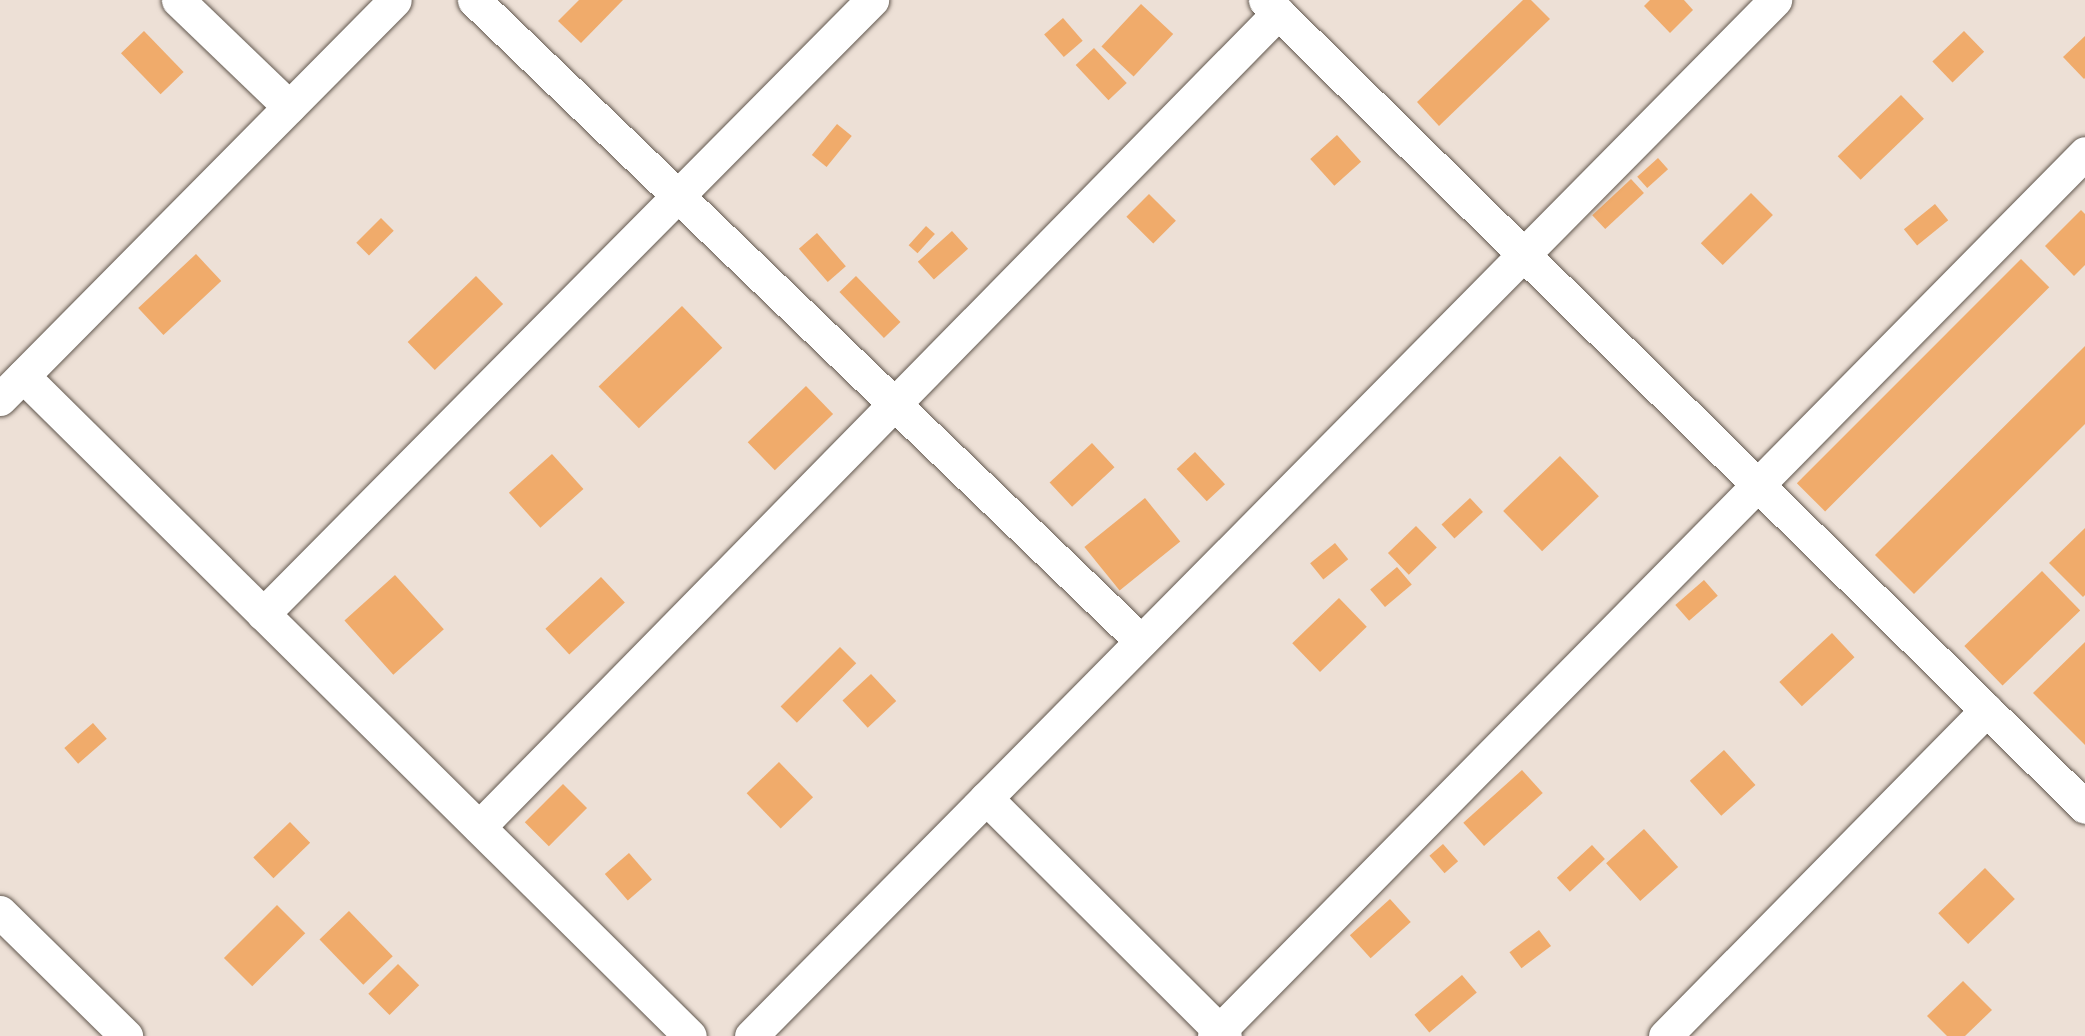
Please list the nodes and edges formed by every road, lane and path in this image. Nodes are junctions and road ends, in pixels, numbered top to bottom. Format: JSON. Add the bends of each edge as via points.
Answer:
{"nodes":[{"id":1,"x":178,"y":0,"type":"edge"},
{"id":2,"x":395,"y":0,"type":"edge"},
{"id":3,"x":474,"y":0,"type":"edge"},
{"id":4,"x":872,"y":0,"type":"edge"},
{"id":5,"x":1775,"y":0,"type":"edge"},
{"id":6,"x":1272,"y":6,"type":"edge"},
{"id":7,"x":289,"y":107,"type":"junction"},
{"id":8,"x":2085,"y":153,"type":"edge"},
{"id":9,"x":678,"y":196,"type":"junction"},
{"id":10,"x":1524,"y":254,"type":"junction"},
{"id":11,"x":23,"y":376,"type":"junction"},
{"id":12,"x":0,"y":399,"type":"edge"},
{"id":13,"x":894,"y":404,"type":"junction"},
{"id":14,"x":1758,"y":485,"type":"junction"},
{"id":15,"x":263,"y":614,"type":"junction"},
{"id":16,"x":1141,"y":641,"type":"junction"},
{"id":17,"x":1987,"y":710,"type":"junction"},
{"id":18,"x":986,"y":798,"type":"junction"},
{"id":19,"x":2085,"y":807,"type":"edge"},
{"id":20,"x":479,"y":827,"type":"junction"},
{"id":21,"x":0,"y":912,"type":"edge"},
{"id":22,"x":1220,"y":1034,"type":"edge"},
{"id":23,"x":126,"y":1036,"type":"edge"},
{"id":24,"x":690,"y":1036,"type":"edge"},
{"id":25,"x":751,"y":1036,"type":"edge"},
{"id":26,"x":1665,"y":1036,"type":"edge"}],
"edges":[{"from":1,"to":7,"type":"street"},
{"from":2,"to":7,"type":"street"},
{"from":3,"to":9,"type":"street"},
{"from":4,"to":9,"type":"street"},
{"from":5,"to":10,"type":"street"},
{"from":6,"to":10,"type":"street"},
{"from":6,"to":13,"type":"street"},
{"from":7,"to":11,"type":"street"},
{"from":8,"to":14,"type":"street"},
{"from":9,"to":13,"type":"street"},
{"from":9,"to":15,"type":"street"},
{"from":10,"to":14,"type":"street"},
{"from":10,"to":16,"type":"street"},
{"from":11,"to":12,"type":"street"},
{"from":11,"to":15,"type":"street"},
{"from":13,"to":16,"type":"street"},
{"from":13,"to":20,"type":"street"},
{"from":14,"to":17,"type":"street"},
{"from":14,"to":22,"type":"street"},
{"from":15,"to":20,"type":"street"},
{"from":16,"to":18,"type":"street"},
{"from":17,"to":19,"type":"street"},
{"from":17,"to":26,"type":"street"},
{"from":18,"to":22,"type":"street"},
{"from":18,"to":25,"type":"street"},
{"from":20,"to":24,"type":"street"},
{"from":21,"to":23,"type":"street"}]}
